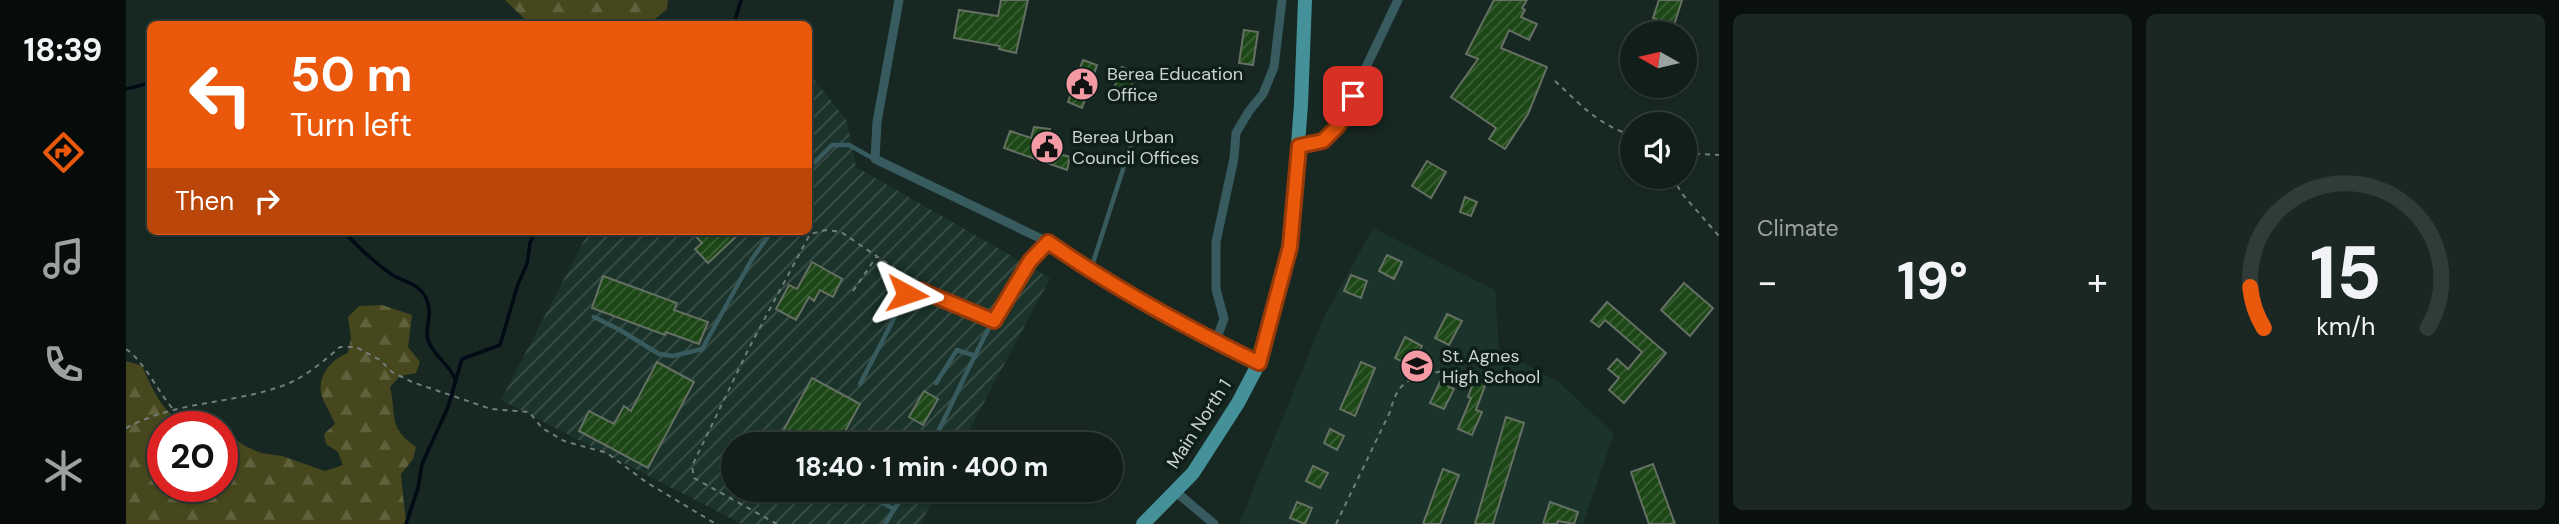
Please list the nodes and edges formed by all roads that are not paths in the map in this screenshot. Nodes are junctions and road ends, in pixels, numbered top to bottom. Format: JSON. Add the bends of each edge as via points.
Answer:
{"nodes":[{"id":1,"x":899,"y":0,"type":"edge"},
{"id":2,"x":1282,"y":0,"type":"edge"},
{"id":3,"x":1305,"y":0,"type":"edge"},
{"id":4,"x":1398,"y":0,"type":"edge"},
{"id":5,"x":1135,"y":132,"type":"dead end"},
{"id":6,"x":1299,"y":146,"type":"junction"},
{"id":7,"x":875,"y":159,"type":"junction"},
{"id":8,"x":812,"y":165,"type":"edge"},
{"id":9,"x":769,"y":235,"type":"edge"},
{"id":10,"x":1048,"y":242,"type":"junction"},
{"id":11,"x":1091,"y":270,"type":"junction"},
{"id":12,"x":594,"y":317,"type":"dead end"},
{"id":13,"x":994,"y":321,"type":"junction"},
{"id":14,"x":1216,"y":340,"type":"junction"},
{"id":15,"x":976,"y":356,"type":"junction"},
{"id":16,"x":1259,"y":363,"type":"junction"},
{"id":17,"x":936,"y":383,"type":"dead end"},
{"id":18,"x":860,"y":384,"type":"dead end"},
{"id":19,"x":938,"y":432,"type":"edge"},
{"id":20,"x":1175,"y":491,"type":"junction"},
{"id":21,"x":880,"y":502,"type":"edge"},
{"id":22,"x":898,"y":502,"type":"edge"},
{"id":23,"x":894,"y":509,"type":"junction"},
{"id":24,"x":1207,"y":522,"type":"edge"},
{"id":25,"x":885,"y":524,"type":"edge"},
{"id":26,"x":1143,"y":524,"type":"edge"}],
"edges":[{"from":1,"to":7,"type":"street","via":[[877,122]]},
{"from":2,"to":14,"type":"street","via":[[1275,67],[1236,133],[1216,242],[1216,289],[1224,319]]},
{"from":3,"to":6,"type":"main road","name":"Main North 1"},
{"from":4,"to":6,"type":"street","via":[[1338,126],[1323,141]]},
{"from":5,"to":11,"type":"lane"},
{"from":6,"to":16,"type":"main road","name":"Main North 1","via":[[1290,247]]},
{"from":7,"to":8,"type":"lane","via":[[840,144],[832,145]]},
{"from":7,"to":10,"type":"street"},
{"from":9,"to":12,"type":"lane","via":[[702,349],[673,356],[659,354]]},
{"from":10,"to":11,"type":"street"},
{"from":10,"to":13,"type":"lane","via":[[1030,261]]},
{"from":11,"to":14,"type":"street"},
{"from":13,"to":15,"type":"lane"},
{"from":13,"to":18,"type":"lane","via":[[912,290]]},
{"from":14,"to":16,"type":"street"},
{"from":15,"to":17,"type":"lane","via":[[957,351]]},
{"from":15,"to":19,"type":"lane"},
{"from":16,"to":20,"type":"main road","name":"Main North 1","via":[[1193,473]]},
{"from":20,"to":24,"type":"street"},
{"from":20,"to":26,"type":"main road","name":"Main North 1"},
{"from":21,"to":23,"type":"lane"},
{"from":22,"to":23,"type":"lane"},
{"from":23,"to":25,"type":"lane"}]}
